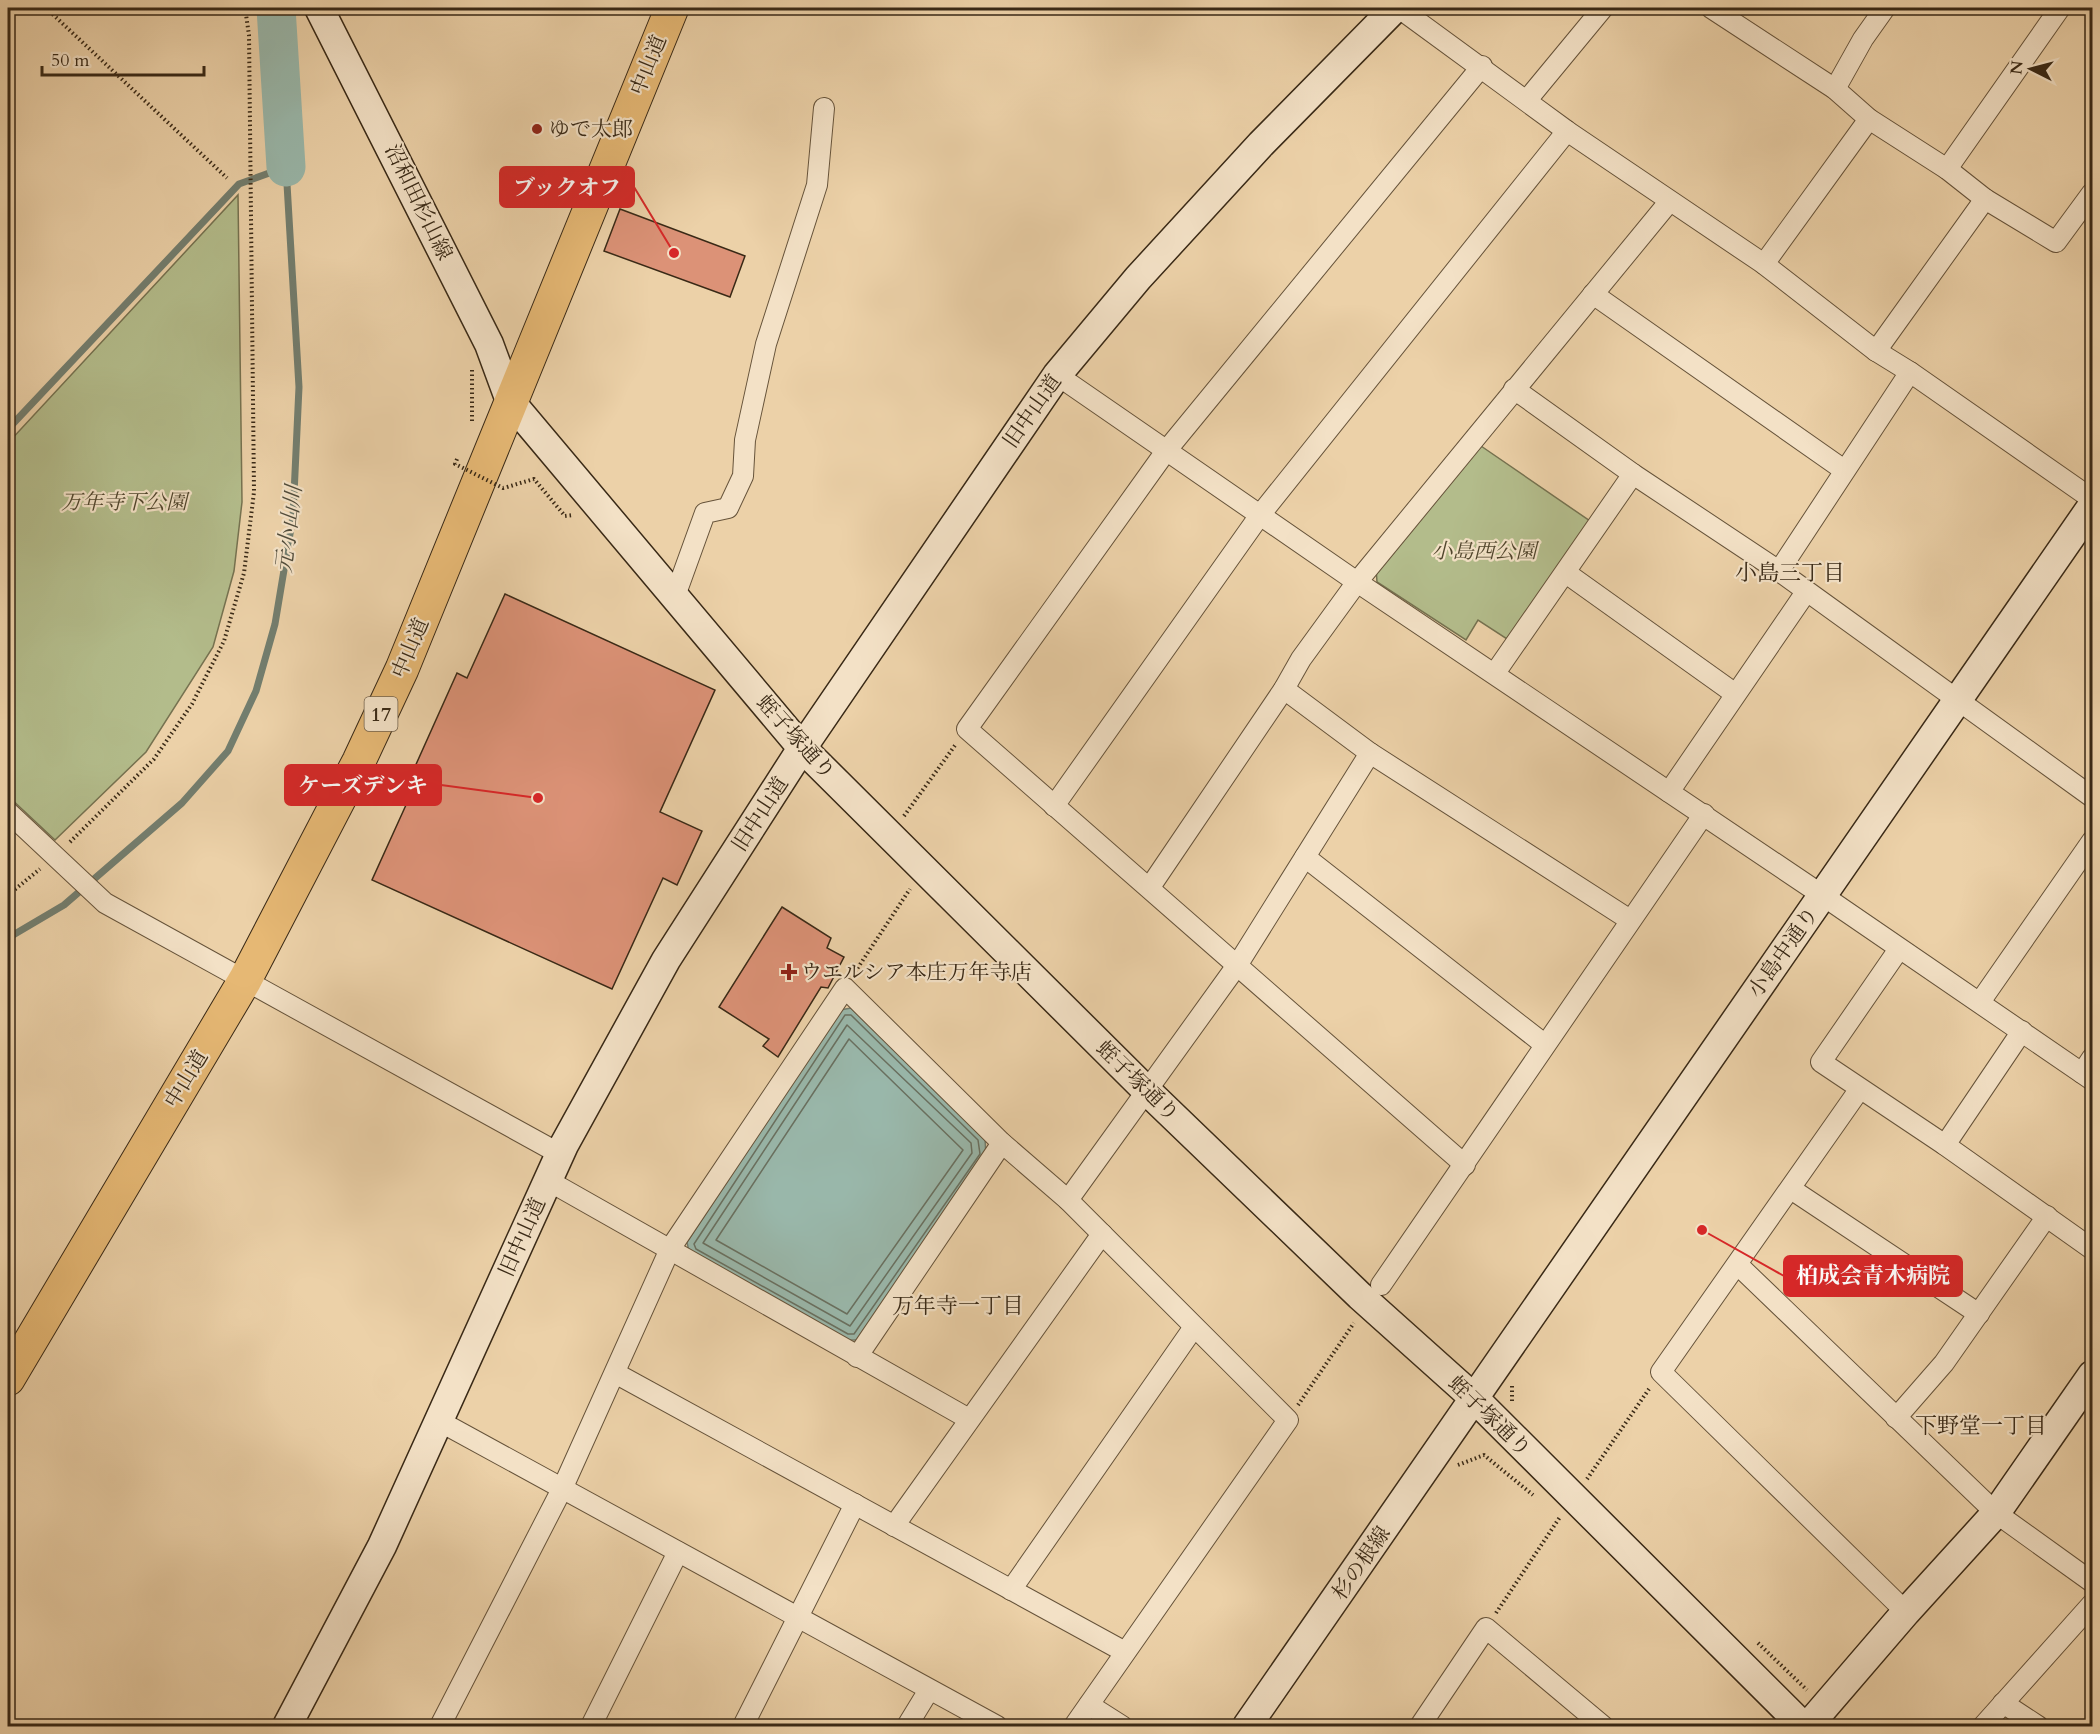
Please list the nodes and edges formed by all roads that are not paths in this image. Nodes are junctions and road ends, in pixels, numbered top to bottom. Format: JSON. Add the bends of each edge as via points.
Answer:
{"nodes":[{"id":1,"x":319,"y":8,"type":"edge"},
{"id":2,"x":672,"y":8,"type":"edge"},
{"id":3,"x":1397,"y":8,"type":"edge"},
{"id":4,"x":1603,"y":8,"type":"edge"},
{"id":5,"x":1711,"y":8,"type":"edge"},
{"id":6,"x":1886,"y":8,"type":"edge"},
{"id":7,"x":2060,"y":8,"type":"edge"},
{"id":8,"x":1482,"y":66,"type":"junction"},
{"id":9,"x":1835,"y":89,"type":"junction"},
{"id":10,"x":1527,"y":100,"type":"junction"},
{"id":11,"x":824,"y":108,"type":"dead end"},
{"id":12,"x":1869,"y":120,"type":"junction"},
{"id":13,"x":1567,"y":131,"type":"junction"},
{"id":14,"x":1947,"y":169,"type":"junction"},
{"id":15,"x":1985,"y":199,"type":"junction"},
{"id":16,"x":1669,"y":201,"type":"junction"},
{"id":17,"x":2090,"y":201,"type":"edge"},
{"id":18,"x":1764,"y":264,"type":"junction"},
{"id":19,"x":1593,"y":294,"type":"junction"},
{"id":20,"x":1876,"y":351,"type":"junction"},
{"id":21,"x":1910,"y":372,"type":"junction"},
{"id":22,"x":1056,"y":375,"type":"junction"},
{"id":23,"x":1515,"y":389,"type":"junction"},
{"id":24,"x":510,"y":400,"type":"junction"},
{"id":25,"x":1166,"y":451,"type":"junction"},
{"id":26,"x":1844,"y":470,"type":"junction"},
{"id":27,"x":1634,"y":474,"type":"junction"},
{"id":28,"x":2092,"y":499,"type":"edge"},
{"id":29,"x":2092,"y":506,"type":"edge"},
{"id":30,"x":1260,"y":515,"type":"junction"},
{"id":31,"x":1779,"y":571,"type":"junction"},
{"id":32,"x":1566,"y":573,"type":"junction"},
{"id":33,"x":1357,"y":582,"type":"junction"},
{"id":34,"x":1806,"y":592,"type":"junction"},
{"id":35,"x":675,"y":596,"type":"junction"},
{"id":36,"x":1495,"y":673,"type":"junction"},
{"id":37,"x":1284,"y":689,"type":"junction"},
{"id":38,"x":1734,"y":693,"type":"junction"},
{"id":39,"x":1958,"y":701,"type":"junction"},
{"id":40,"x":802,"y":748,"type":"junction"},
{"id":41,"x":1370,"y":753,"type":"junction"},
{"id":42,"x":1669,"y":792,"type":"junction"},
{"id":43,"x":2092,"y":797,"type":"edge"},
{"id":44,"x":1054,"y":806,"type":"junction"},
{"id":45,"x":8,"y":812,"type":"edge"},
{"id":46,"x":1704,"y":814,"type":"junction"},
{"id":47,"x":2092,"y":841,"type":"edge"},
{"id":48,"x":1305,"y":857,"type":"junction"},
{"id":49,"x":1150,"y":887,"type":"junction"},
{"id":50,"x":1822,"y":894,"type":"junction"},
{"id":51,"x":1630,"y":920,"type":"junction"},
{"id":52,"x":1899,"y":949,"type":"junction"},
{"id":53,"x":1238,"y":964,"type":"junction"},
{"id":54,"x":245,"y":980,"type":"junction"},
{"id":55,"x":1980,"y":1002,"type":"junction"},
{"id":56,"x":2022,"y":1031,"type":"junction"},
{"id":57,"x":1544,"y":1044,"type":"junction"},
{"id":58,"x":2089,"y":1070,"type":"edge"},
{"id":59,"x":1145,"y":1089,"type":"junction"},
{"id":60,"x":1859,"y":1090,"type":"junction"},
{"id":61,"x":1002,"y":1143,"type":"junction"},
{"id":62,"x":1945,"y":1145,"type":"junction"},
{"id":63,"x":560,"y":1154,"type":"junction"},
{"id":64,"x":1465,"y":1166,"type":"junction"},
{"id":65,"x":547,"y":1180,"type":"junction"},
{"id":66,"x":1791,"y":1189,"type":"junction"},
{"id":67,"x":1068,"y":1200,"type":"junction"},
{"id":68,"x":2047,"y":1216,"type":"junction"},
{"id":69,"x":1102,"y":1234,"type":"junction"},
{"id":70,"x":670,"y":1250,"type":"junction"},
{"id":71,"x":2092,"y":1250,"type":"edge"},
{"id":72,"x":1738,"y":1265,"type":"junction"},
{"id":73,"x":1381,"y":1285,"type":"dead end"},
{"id":74,"x":1979,"y":1314,"type":"junction"},
{"id":75,"x":1194,"y":1327,"type":"junction"},
{"id":76,"x":857,"y":1357,"type":"junction"},
{"id":77,"x":615,"y":1373,"type":"junction"},
{"id":78,"x":2092,"y":1375,"type":"edge"},
{"id":79,"x":8,"y":1379,"type":"edge"},
{"id":80,"x":1475,"y":1399,"type":"junction"},
{"id":81,"x":1896,"y":1418,"type":"junction"},
{"id":82,"x":969,"y":1419,"type":"junction"},
{"id":83,"x":439,"y":1421,"type":"junction"},
{"id":84,"x":563,"y":1487,"type":"junction"},
{"id":85,"x":855,"y":1504,"type":"junction"},
{"id":86,"x":1996,"y":1513,"type":"junction"},
{"id":87,"x":894,"y":1526,"type":"junction"},
{"id":88,"x":678,"y":1552,"type":"junction"},
{"id":89,"x":2092,"y":1582,"type":"edge"},
{"id":90,"x":1011,"y":1590,"type":"junction"},
{"id":91,"x":2092,"y":1604,"type":"edge"},
{"id":92,"x":1906,"y":1612,"type":"junction"},
{"id":93,"x":797,"y":1618,"type":"junction"},
{"id":94,"x":1125,"y":1652,"type":"junction"},
{"id":95,"x":929,"y":1690,"type":"junction"},
{"id":96,"x":2003,"y":1703,"type":"junction"},
{"id":97,"x":1089,"y":1704,"type":"junction"},
{"id":98,"x":287,"y":1726,"type":"edge"},
{"id":99,"x":440,"y":1726,"type":"edge"},
{"id":100,"x":591,"y":1726,"type":"edge"},
{"id":101,"x":743,"y":1726,"type":"edge"},
{"id":102,"x":907,"y":1726,"type":"edge"},
{"id":103,"x":997,"y":1726,"type":"edge"},
{"id":104,"x":1074,"y":1726,"type":"edge"},
{"id":105,"x":1122,"y":1726,"type":"edge"},
{"id":106,"x":1247,"y":1726,"type":"edge"},
{"id":107,"x":1420,"y":1726,"type":"edge"},
{"id":108,"x":1603,"y":1726,"type":"edge"},
{"id":109,"x":1803,"y":1726,"type":"edge"},
{"id":110,"x":1808,"y":1726,"type":"edge"},
{"id":111,"x":1983,"y":1726,"type":"edge"},
{"id":112,"x":2038,"y":1726,"type":"edge"}],
"edges":[{"from":1,"to":24,"type":"street","name":"沼和田杉山線","via":[[489,344]]},
{"from":2,"to":24,"type":"highway","name":"中山道","number":"17"},
{"from":3,"to":8,"type":"street"},
{"from":3,"to":22,"type":"street","name":"旧中山道","via":[[1261,144],[1146,269]]},
{"from":4,"to":10,"type":"street"},
{"from":5,"to":9,"type":"street"},
{"from":6,"to":9,"type":"street"},
{"from":7,"to":14,"type":"street"},
{"from":8,"to":10,"type":"street"},
{"from":8,"to":25,"type":"street"},
{"from":9,"to":12,"type":"street"},
{"from":10,"to":13,"type":"street"},
{"from":11,"to":35,"type":"street","via":[[817,185],[766,344],[745,440],[743,476],[728,508],[705,513]]},
{"from":12,"to":14,"type":"street"},
{"from":12,"to":18,"type":"street"},
{"from":13,"to":16,"type":"street"},
{"from":13,"to":30,"type":"street"},
{"from":14,"to":15,"type":"street"},
{"from":15,"to":17,"type":"street","via":[[2056,242]]},
{"from":15,"to":20,"type":"street"},
{"from":16,"to":18,"type":"street"},
{"from":16,"to":19,"type":"street"},
{"from":18,"to":20,"type":"street"},
{"from":19,"to":23,"type":"street"},
{"from":19,"to":26,"type":"street"},
{"from":20,"to":21,"type":"street"},
{"from":21,"to":26,"type":"street"},
{"from":21,"to":28,"type":"street"},
{"from":22,"to":25,"type":"street"},
{"from":22,"to":40,"type":"street","name":"旧中山道"},
{"from":23,"to":27,"type":"street"},
{"from":23,"to":33,"type":"street"},
{"from":24,"to":35,"type":"street","name":"蛭子塚通り"},
{"from":24,"to":54,"type":"highway","name":"中山道","number":"17","via":[[402,669],[359,761]]},
{"from":25,"to":30,"type":"street"},
{"from":25,"to":44,"type":"street","via":[[967,729]]},
{"from":26,"to":31,"type":"street"},
{"from":27,"to":31,"type":"street"},
{"from":27,"to":32,"type":"street"},
{"from":29,"to":39,"type":"street","name":"小島中通り"},
{"from":30,"to":33,"type":"street"},
{"from":30,"to":44,"type":"street"},
{"from":31,"to":34,"type":"street"},
{"from":32,"to":36,"type":"street"},
{"from":32,"to":38,"type":"street"},
{"from":33,"to":36,"type":"street"},
{"from":33,"to":37,"type":"street"},
{"from":34,"to":38,"type":"street"},
{"from":34,"to":39,"type":"street"},
{"from":35,"to":40,"type":"street","name":"蛭子塚通り"},
{"from":36,"to":42,"type":"street"},
{"from":37,"to":41,"type":"street"},
{"from":37,"to":49,"type":"street"},
{"from":38,"to":42,"type":"street"},
{"from":39,"to":43,"type":"street"},
{"from":39,"to":50,"type":"street","name":"小島中通り"},
{"from":40,"to":59,"type":"street","name":"蛭子塚通り"},
{"from":40,"to":63,"type":"street","name":"旧中山道","via":[[666,960]]},
{"from":41,"to":48,"type":"street"},
{"from":41,"to":51,"type":"street"},
{"from":42,"to":46,"type":"street"},
{"from":44,"to":49,"type":"street"},
{"from":45,"to":54,"type":"street","via":[[99,897]]},
{"from":46,"to":50,"type":"street"},
{"from":46,"to":51,"type":"street"},
{"from":47,"to":55,"type":"street"},
{"from":48,"to":53,"type":"street"},
{"from":48,"to":57,"type":"street"},
{"from":49,"to":53,"type":"street"},
{"from":50,"to":52,"type":"street"},
{"from":50,"to":80,"type":"street","name":"小島中通り"},
{"from":51,"to":57,"type":"street"},
{"from":52,"to":55,"type":"street"},
{"from":52,"to":60,"type":"street","via":[[1821,1062]]},
{"from":53,"to":59,"type":"street"},
{"from":53,"to":64,"type":"street"},
{"from":54,"to":63,"type":"street"},
{"from":54,"to":79,"type":"highway","name":"中山道","number":"17"},
{"from":55,"to":56,"type":"street"},
{"from":56,"to":58,"type":"street"},
{"from":56,"to":62,"type":"street"},
{"from":57,"to":64,"type":"street"},
{"from":59,"to":67,"type":"street"},
{"from":59,"to":80,"type":"street","name":"蛭子塚通り","via":[[1360,1296]]},
{"from":60,"to":62,"type":"street"},
{"from":60,"to":66,"type":"street"},
{"from":61,"to":67,"type":"street"},
{"from":61,"to":70,"type":"street","via":[[845,988]]},
{"from":61,"to":76,"type":"street"},
{"from":62,"to":68,"type":"street"},
{"from":63,"to":65,"type":"street","name":"旧中山道"},
{"from":64,"to":73,"type":"street"},
{"from":65,"to":70,"type":"street"},
{"from":65,"to":83,"type":"street","name":"旧中山道"},
{"from":66,"to":72,"type":"street"},
{"from":66,"to":74,"type":"street"},
{"from":67,"to":69,"type":"street"},
{"from":68,"to":71,"type":"street"},
{"from":68,"to":74,"type":"street"},
{"from":69,"to":75,"type":"street"},
{"from":69,"to":82,"type":"street"},
{"from":70,"to":76,"type":"street"},
{"from":70,"to":77,"type":"street"},
{"from":72,"to":81,"type":"street"},
{"from":72,"to":92,"type":"street","via":[[1661,1372]]},
{"from":74,"to":81,"type":"street","via":[[1944,1363]]},
{"from":75,"to":90,"type":"street"},
{"from":75,"to":94,"type":"street","via":[[1288,1420]]},
{"from":76,"to":82,"type":"street"},
{"from":77,"to":84,"type":"street"},
{"from":77,"to":85,"type":"street"},
{"from":78,"to":86,"type":"street"},
{"from":80,"to":106,"type":"street","name":"杉の根線"},
{"from":80,"to":109,"type":"street","name":"蛭子塚通り"},
{"from":81,"to":86,"type":"street"},
{"from":82,"to":87,"type":"street"},
{"from":83,"to":84,"type":"street"},
{"from":83,"to":98,"type":"street","name":"旧中山道","via":[[382,1546]]},
{"from":84,"to":88,"type":"street"},
{"from":84,"to":99,"type":"street"},
{"from":85,"to":87,"type":"street"},
{"from":85,"to":93,"type":"street"},
{"from":86,"to":89,"type":"street"},
{"from":86,"to":92,"type":"street"},
{"from":87,"to":90,"type":"street"},
{"from":88,"to":93,"type":"street"},
{"from":88,"to":100,"type":"street"},
{"from":90,"to":94,"type":"street"},
{"from":91,"to":96,"type":"street"},
{"from":92,"to":110,"type":"street"},
{"from":93,"to":95,"type":"street"},
{"from":93,"to":101,"type":"street"},
{"from":94,"to":97,"type":"street"},
{"from":95,"to":102,"type":"street"},
{"from":95,"to":103,"type":"street"},
{"from":96,"to":111,"type":"street"},
{"from":96,"to":112,"type":"street"},
{"from":97,"to":104,"type":"street"},
{"from":97,"to":105,"type":"street"},
{"from":107,"to":108,"type":"street","via":[[1485,1628]]}]}
